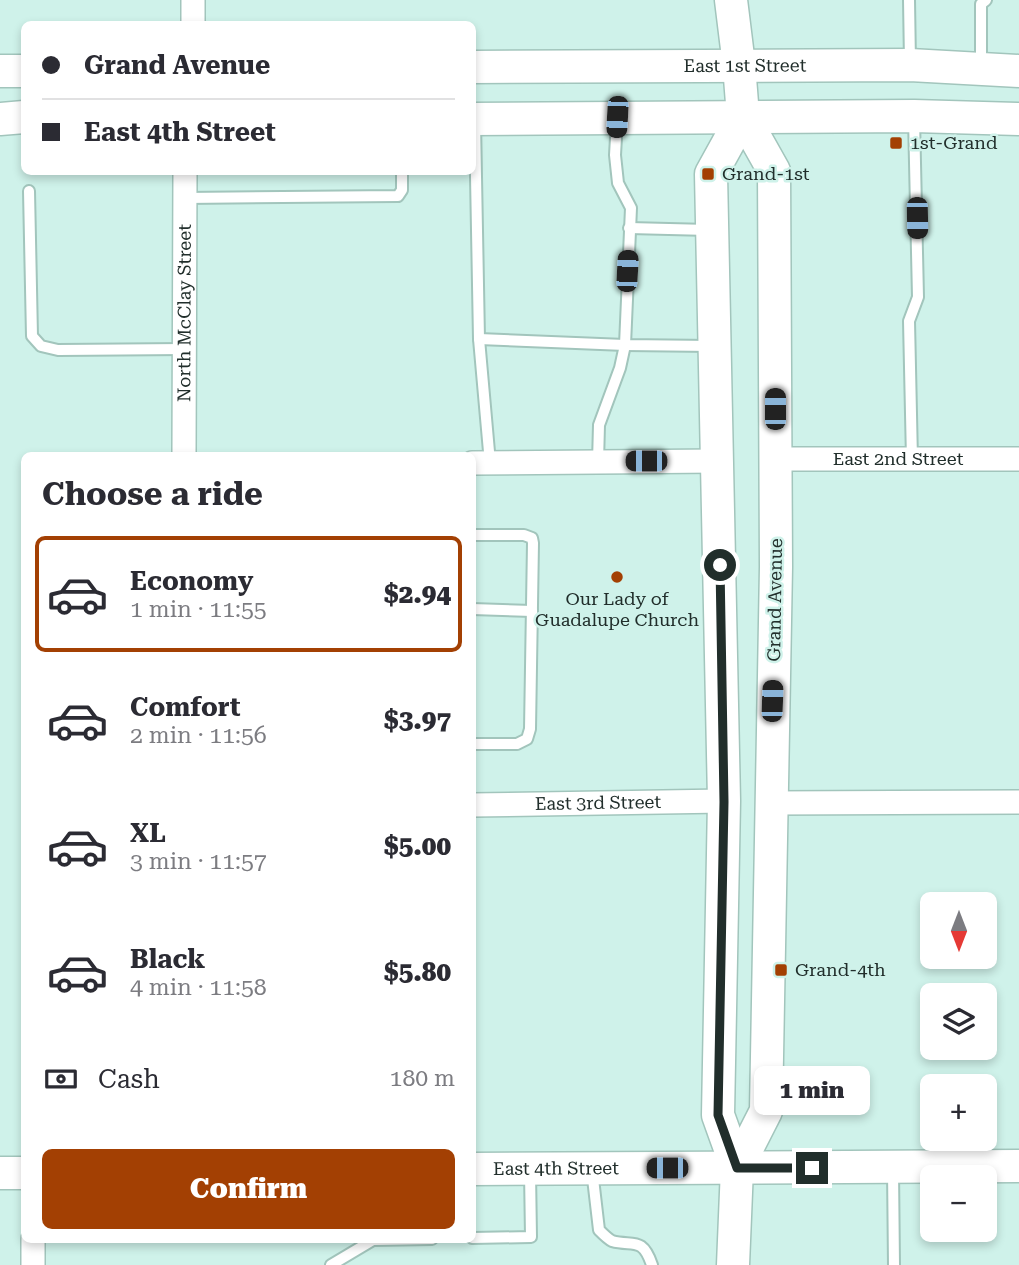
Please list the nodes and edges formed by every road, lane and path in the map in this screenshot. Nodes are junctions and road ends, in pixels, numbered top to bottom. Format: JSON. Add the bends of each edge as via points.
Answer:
{"nodes":[{"id":1,"x":193,"y":0,"type":"edge"},
{"id":2,"x":731,"y":0,"type":"edge"},
{"id":3,"x":908,"y":0,"type":"edge"},
{"id":4,"x":986,"y":0,"type":"edge"},
{"id":5,"x":193,"y":21,"type":"edge"},
{"id":6,"x":739,"y":65,"type":"junction"},
{"id":7,"x":910,"y":65,"type":"junction"},
{"id":8,"x":476,"y":67,"type":"edge"},
{"id":9,"x":981,"y":69,"type":"junction"},
{"id":10,"x":0,"y":71,"type":"edge"},
{"id":11,"x":21,"y":71,"type":"edge"},
{"id":12,"x":1019,"y":71,"type":"edge"},
{"id":13,"x":743,"y":116,"type":"junction"},
{"id":14,"x":914,"y":116,"type":"junction"},
{"id":15,"x":617,"y":117,"type":"junction"},
{"id":16,"x":21,"y":118,"type":"edge"},
{"id":17,"x":476,"y":119,"type":"edge"},
{"id":18,"x":1019,"y":119,"type":"edge"},
{"id":19,"x":0,"y":121,"type":"edge"},
{"id":20,"x":21,"y":123,"type":"edge"},
{"id":21,"x":185,"y":175,"type":"edge"},
{"id":22,"x":402,"y":175,"type":"edge"},
{"id":23,"x":475,"y":175,"type":"edge"},
{"id":24,"x":29,"y":191,"type":"dead end"},
{"id":25,"x":185,"y":198,"type":"junction"},
{"id":26,"x":629,"y":228,"type":"junction"},
{"id":27,"x":712,"y":230,"type":"junction"},
{"id":28,"x":479,"y":339,"type":"junction"},
{"id":29,"x":625,"y":345,"type":"junction"},
{"id":30,"x":715,"y":346,"type":"junction"},
{"id":31,"x":185,"y":349,"type":"junction"},
{"id":32,"x":184,"y":452,"type":"edge"},
{"id":33,"x":777,"y":459,"type":"junction"},
{"id":34,"x":1019,"y":459,"type":"edge"},
{"id":35,"x":912,"y":460,"type":"junction"},
{"id":36,"x":719,"y":461,"type":"junction"},
{"id":37,"x":598,"y":462,"type":"junction"},
{"id":38,"x":481,"y":463,"type":"edge"},
{"id":39,"x":476,"y":535,"type":"edge"},
{"id":40,"x":476,"y":609,"type":"edge"},
{"id":41,"x":532,"y":611,"type":"junction"},
{"id":42,"x":476,"y":744,"type":"edge"},
{"id":43,"x":724,"y":802,"type":"junction"},
{"id":44,"x":1019,"y":802,"type":"edge"},
{"id":45,"x":771,"y":803,"type":"junction"},
{"id":46,"x":476,"y":805,"type":"edge"},
{"id":47,"x":1019,"y":1166,"type":"edge"},
{"id":48,"x":893,"y":1167,"type":"junction"},
{"id":49,"x":592,"y":1168,"type":"junction"},
{"id":50,"x":737,"y":1168,"type":"junction"},
{"id":51,"x":476,"y":1169,"type":"edge"},
{"id":52,"x":530,"y":1169,"type":"junction"},
{"id":53,"x":0,"y":1173,"type":"edge"},
{"id":54,"x":21,"y":1173,"type":"edge"},
{"id":55,"x":476,"y":1238,"type":"edge"},
{"id":56,"x":33,"y":1243,"type":"edge"},
{"id":57,"x":367,"y":1243,"type":"edge"},
{"id":58,"x":33,"y":1265,"type":"edge"},
{"id":59,"x":331,"y":1265,"type":"edge"},
{"id":60,"x":652,"y":1265,"type":"edge"},
{"id":61,"x":733,"y":1265,"type":"edge"},
{"id":62,"x":894,"y":1265,"type":"edge"}],
"edges":[{"from":1,"to":5,"type":"street"},
{"from":2,"to":6,"type":"main road","name":"Grand Avenue"},
{"from":3,"to":7,"type":"lane"},
{"from":4,"to":9,"type":"lane","via":[[981,4]]},
{"from":6,"to":7,"type":"main road","name":"East 1st Street"},
{"from":6,"to":8,"type":"main road","name":"East 1st Street"},
{"from":6,"to":13,"type":"main road","name":"Grand Avenue"},
{"from":7,"to":9,"type":"main road","name":"East 1st Street"},
{"from":9,"to":12,"type":"main road","name":"East 1st Street"},
{"from":10,"to":11,"type":"main road"},
{"from":13,"to":14,"type":"main road"},
{"from":13,"to":15,"type":"main road"},
{"from":13,"to":27,"type":"main road","name":"Grand Avenue","via":[[711,174]]},
{"from":13,"to":33,"type":"main road","name":"Grand Avenue","via":[[774,171]]},
{"from":14,"to":18,"type":"main road"},
{"from":14,"to":35,"type":"lane","via":[[918,297],[909,321]]},
{"from":15,"to":17,"type":"main road"},
{"from":15,"to":26,"type":"lane","via":[[618,183],[631,208]]},
{"from":16,"to":19,"type":"main road"},
{"from":19,"to":20,"type":"main road"},
{"from":21,"to":25,"type":"street","name":"North McClay Street"},
{"from":22,"to":25,"type":"lane","via":[[398,196]]},
{"from":23,"to":28,"type":"lane"},
{"from":24,"to":31,"type":"lane","via":[[32,336],[41,346],[58,350]]},
{"from":25,"to":31,"type":"street","name":"North McClay Street"},
{"from":26,"to":27,"type":"lane"},
{"from":26,"to":29,"type":"lane"},
{"from":27,"to":30,"type":"main road","name":"Grand Avenue"},
{"from":28,"to":29,"type":"lane"},
{"from":28,"to":38,"type":"lane"},
{"from":29,"to":30,"type":"lane"},
{"from":29,"to":37,"type":"lane","via":[[599,425]]},
{"from":30,"to":36,"type":"main road","name":"Grand Avenue"},
{"from":31,"to":32,"type":"street","name":"North McClay Street"},
{"from":33,"to":35,"type":"street","name":"East 2nd Street"},
{"from":33,"to":45,"type":"main road","name":"Grand Avenue"},
{"from":34,"to":35,"type":"street","name":"East 2nd Street"},
{"from":36,"to":37,"type":"street"},
{"from":36,"to":43,"type":"main road","name":"Grand Avenue"},
{"from":37,"to":38,"type":"street"},
{"from":39,"to":41,"type":"lane","via":[[532,538]]},
{"from":40,"to":41,"type":"lane"},
{"from":41,"to":42,"type":"lane","via":[[527,739],[517,744]]},
{"from":43,"to":46,"type":"street","name":"East 3rd Street"},
{"from":43,"to":50,"type":"main road","name":"Grand Avenue","via":[[718,1115]]},
{"from":44,"to":45,"type":"street"},
{"from":45,"to":50,"type":"main road","name":"Grand Avenue","via":[[766,1111]]},
{"from":47,"to":48,"type":"main road","name":"East 4th Street"},
{"from":48,"to":50,"type":"main road","name":"East 4th Street"},
{"from":48,"to":62,"type":"lane"},
{"from":49,"to":50,"type":"main road","name":"East 4th Street"},
{"from":49,"to":52,"type":"main road","name":"East 4th Street"},
{"from":49,"to":60,"type":"lane","via":[[599,1230],[611,1241],[634,1242],[648,1254]]},
{"from":50,"to":61,"type":"main road","name":"Grand Avenue"},
{"from":51,"to":52,"type":"main road","name":"East 4th Street"},
{"from":52,"to":55,"type":"lane","via":[[531,1237]]},
{"from":53,"to":54,"type":"main road"},
{"from":56,"to":58,"type":"street"},
{"from":57,"to":59,"type":"lane"}]}
